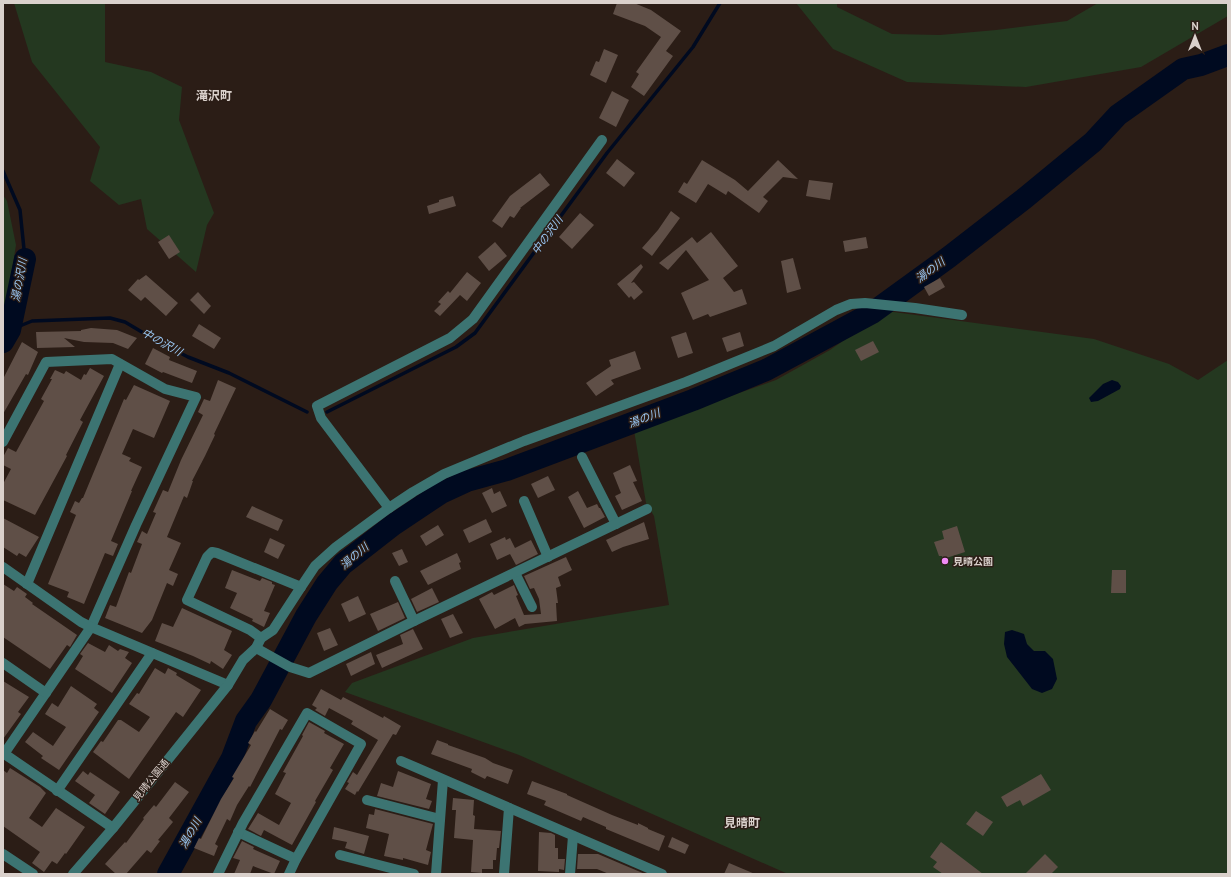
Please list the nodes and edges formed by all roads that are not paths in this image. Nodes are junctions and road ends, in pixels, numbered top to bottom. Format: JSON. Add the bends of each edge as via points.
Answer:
{"nodes":[{"id":1,"x":602,"y":140,"type":"dead end"},
{"id":2,"x":962,"y":315,"type":"dead end"},
{"id":3,"x":120,"y":364,"type":"junction"},
{"id":4,"x":3,"y":442,"type":"edge"},
{"id":5,"x":582,"y":457,"type":"dead end"},
{"id":6,"x":524,"y":501,"type":"dead end"},
{"id":7,"x":389,"y":508,"type":"junction"},
{"id":8,"x":647,"y":509,"type":"dead end"},
{"id":9,"x":616,"y":524,"type":"junction"},
{"id":10,"x":548,"y":557,"type":"junction"},
{"id":11,"x":3,"y":567,"type":"edge"},
{"id":12,"x":515,"y":573,"type":"junction"},
{"id":13,"x":394,"y":581,"type":"dead end"},
{"id":14,"x":27,"y":584,"type":"junction"},
{"id":15,"x":301,"y":587,"type":"junction"},
{"id":16,"x":532,"y":607,"type":"dead end"},
{"id":17,"x":414,"y":621,"type":"junction"},
{"id":18,"x":91,"y":627,"type":"junction"},
{"id":19,"x":261,"y":638,"type":"junction"},
{"id":20,"x":256,"y":648,"type":"junction"},
{"id":21,"x":152,"y":653,"type":"junction"},
{"id":22,"x":3,"y":663,"type":"edge"},
{"id":23,"x":228,"y":685,"type":"junction"},
{"id":24,"x":46,"y":693,"type":"junction"},
{"id":25,"x":4,"y":753,"type":"edge"},
{"id":26,"x":401,"y":761,"type":"dead end"},
{"id":27,"x":443,"y":780,"type":"junction"},
{"id":28,"x":57,"y":791,"type":"junction"},
{"id":29,"x":367,"y":800,"type":"dead end"},
{"id":30,"x":509,"y":808,"type":"junction"},
{"id":31,"x":440,"y":819,"type":"junction"},
{"id":32,"x":113,"y":828,"type":"junction"},
{"id":33,"x":238,"y":832,"type":"junction"},
{"id":34,"x":573,"y":836,"type":"junction"},
{"id":35,"x":3,"y":854,"type":"edge"},
{"id":36,"x":340,"y":855,"type":"dead end"},
{"id":37,"x":296,"y":859,"type":"junction"},
{"id":38,"x":636,"y":863,"type":"junction"},
{"id":39,"x":33,"y":874,"type":"edge"},
{"id":40,"x":74,"y":874,"type":"edge"},
{"id":41,"x":218,"y":874,"type":"edge"},
{"id":42,"x":289,"y":874,"type":"edge"},
{"id":43,"x":414,"y":874,"type":"edge"},
{"id":44,"x":436,"y":874,"type":"edge"},
{"id":45,"x":504,"y":874,"type":"edge"},
{"id":46,"x":570,"y":874,"type":"edge"},
{"id":47,"x":636,"y":874,"type":"edge"},
{"id":48,"x":662,"y":874,"type":"edge"}],
"edges":[{"from":1,"to":7,"type":"street","via":[[473,319],[450,338],[317,406],[321,418]]},
{"from":2,"to":7,"type":"street","via":[[865,303],[851,304],[774,346],[451,471]]},
{"from":3,"to":4,"type":"street","via":[[112,359],[46,362]]},
{"from":3,"to":14,"type":"street"},
{"from":3,"to":18,"type":"street","via":[[165,389],[196,397]]},
{"from":5,"to":9,"type":"street"},
{"from":6,"to":10,"type":"street"},
{"from":7,"to":15,"type":"street","via":[[336,547],[315,566]]},
{"from":8,"to":9,"type":"street"},
{"from":9,"to":10,"type":"street"},
{"from":10,"to":12,"type":"street"},
{"from":11,"to":14,"type":"street"},
{"from":12,"to":16,"type":"street"},
{"from":12,"to":17,"type":"street"},
{"from":13,"to":17,"type":"street"},
{"from":14,"to":18,"type":"street"},
{"from":15,"to":19,"type":"street","via":[[273,630]]},
{"from":15,"to":19,"type":"street","via":[[217,553],[212,552],[207,557],[187,600],[250,630]]},
{"from":17,"to":20,"type":"street","via":[[309,673],[290,668]]},
{"from":18,"to":21,"type":"street"},
{"from":18,"to":24,"type":"street"},
{"from":19,"to":20,"type":"street","name":"見晴公園通"},
{"from":20,"to":23,"type":"street","name":"見晴公園通","via":[[243,660]]},
{"from":21,"to":23,"type":"street"},
{"from":21,"to":28,"type":"street"},
{"from":22,"to":24,"type":"street"},
{"from":23,"to":32,"type":"street","name":"見晴公園通"},
{"from":24,"to":25,"type":"street"},
{"from":25,"to":28,"type":"street"},
{"from":26,"to":27,"type":"street"},
{"from":27,"to":30,"type":"street"},
{"from":27,"to":31,"type":"street"},
{"from":28,"to":32,"type":"street"},
{"from":29,"to":31,"type":"street"},
{"from":30,"to":34,"type":"street"},
{"from":30,"to":45,"type":"street"},
{"from":31,"to":44,"type":"street"},
{"from":32,"to":40,"type":"street","name":"見晴公園通"},
{"from":33,"to":37,"type":"street"},
{"from":33,"to":37,"type":"street","via":[[307,713],[361,744]]},
{"from":33,"to":41,"type":"street"},
{"from":34,"to":38,"type":"street"},
{"from":34,"to":46,"type":"street"},
{"from":35,"to":39,"type":"street"},
{"from":36,"to":43,"type":"street"},
{"from":37,"to":42,"type":"street"},
{"from":38,"to":47,"type":"street"},
{"from":38,"to":48,"type":"street"}]}
